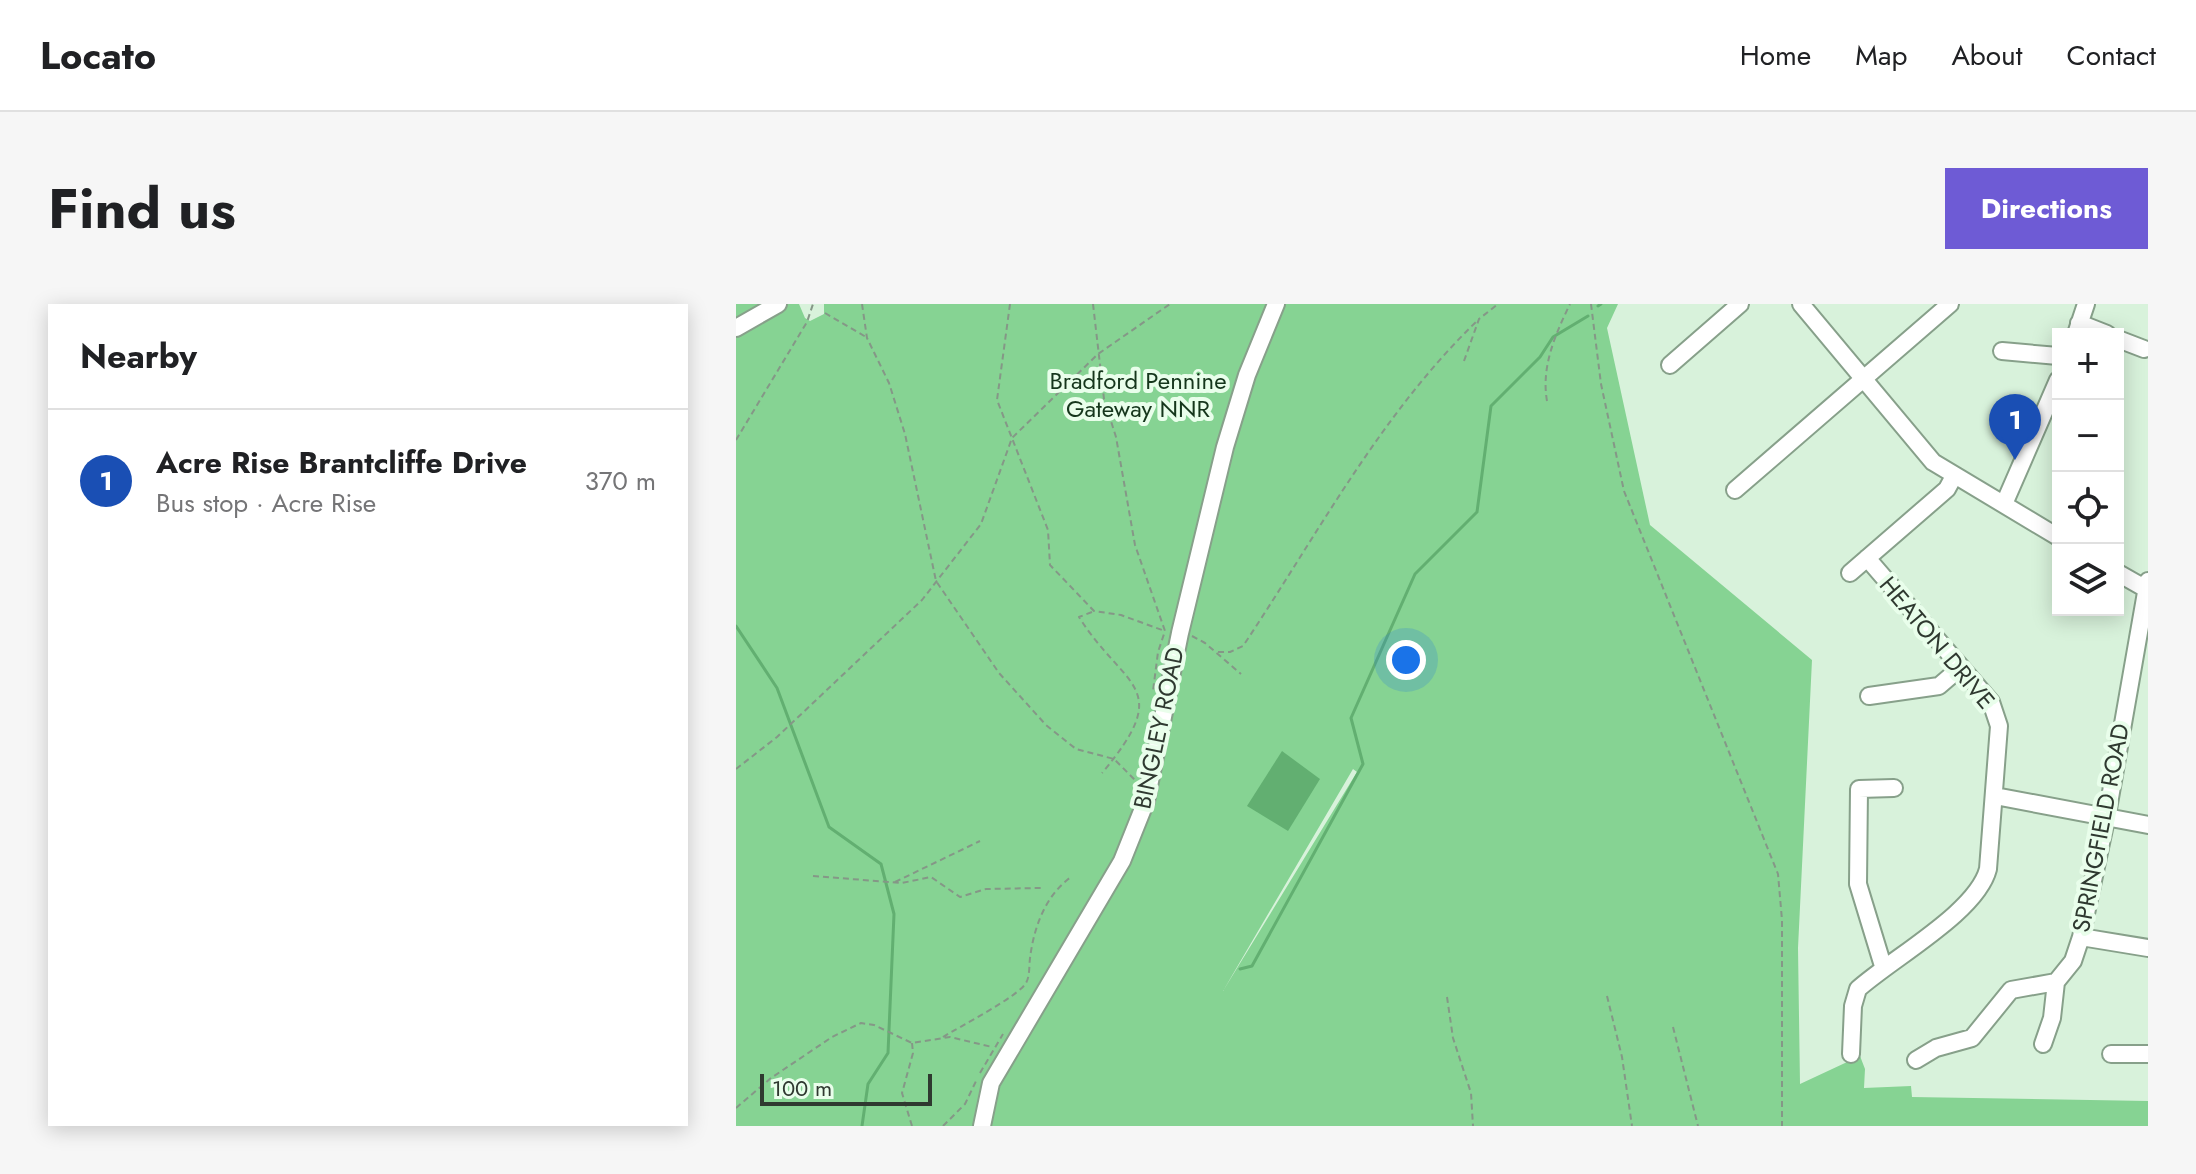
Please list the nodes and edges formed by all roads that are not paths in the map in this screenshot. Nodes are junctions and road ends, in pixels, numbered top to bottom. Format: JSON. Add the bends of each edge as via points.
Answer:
{"nodes":[{"id":1,"x":778,"y":304,"type":"edge"},
{"id":2,"x":1276,"y":304,"type":"edge"},
{"id":3,"x":1740,"y":304,"type":"edge"},
{"id":4,"x":1801,"y":304,"type":"edge"},
{"id":5,"x":1950,"y":304,"type":"edge"},
{"id":6,"x":2086,"y":304,"type":"edge"},
{"id":7,"x":736,"y":328,"type":"edge"},
{"id":8,"x":2078,"y":328,"type":"edge"},
{"id":9,"x":2124,"y":341,"type":"edge"},
{"id":10,"x":2144,"y":349,"type":"dead end"},
{"id":11,"x":2002,"y":351,"type":"dead end"},
{"id":12,"x":2052,"y":355,"type":"edge"},
{"id":13,"x":1670,"y":365,"type":"dead end"},
{"id":14,"x":1862,"y":380,"type":"junction"},
{"id":15,"x":2052,"y":394,"type":"edge"},
{"id":16,"x":1954,"y":476,"type":"junction"},
{"id":17,"x":1735,"y":490,"type":"dead end"},
{"id":18,"x":2004,"y":504,"type":"junction"},
{"id":19,"x":2052,"y":533,"type":"edge"},
{"id":20,"x":1867,"y":558,"type":"junction"},
{"id":21,"x":1850,"y":573,"type":"dead end"},
{"id":22,"x":2124,"y":576,"type":"edge"},
{"id":23,"x":2147,"y":587,"type":"edge"},
{"id":24,"x":1960,"y":668,"type":"junction"},
{"id":25,"x":1869,"y":696,"type":"dead end"},
{"id":26,"x":1894,"y":788,"type":"dead end"},
{"id":27,"x":1995,"y":796,"type":"junction"},
{"id":28,"x":2107,"y":815,"type":"junction"},
{"id":29,"x":2148,"y":825,"type":"edge"},
{"id":30,"x":2081,"y":937,"type":"junction"},
{"id":31,"x":2148,"y":948,"type":"edge"},
{"id":32,"x":1883,"y":966,"type":"junction"},
{"id":33,"x":2059,"y":979,"type":"junction"},
{"id":34,"x":2043,"y":1044,"type":"dead end"},
{"id":35,"x":1851,"y":1054,"type":"dead end"},
{"id":36,"x":2111,"y":1054,"type":"dead end"},
{"id":37,"x":2148,"y":1054,"type":"edge"},
{"id":38,"x":1916,"y":1060,"type":"dead end"},
{"id":39,"x":982,"y":1126,"type":"edge"}],
"edges":[{"from":1,"to":7,"type":"street"},
{"from":2,"to":39,"type":"street","name":"BINGLEY ROAD","via":[[1236,407],[1172,632],[1155,762],[1135,832],[991,1083]]},
{"from":3,"to":13,"type":"street"},
{"from":4,"to":14,"type":"street"},
{"from":5,"to":14,"type":"street"},
{"from":6,"to":8,"type":"street"},
{"from":9,"to":10,"type":"street"},
{"from":11,"to":12,"type":"street"},
{"from":14,"to":16,"type":"street","via":[[1933,462]]},
{"from":14,"to":17,"type":"street"},
{"from":15,"to":18,"type":"street"},
{"from":16,"to":18,"type":"street"},
{"from":16,"to":20,"type":"street","via":[[1947,489]]},
{"from":18,"to":19,"type":"street"},
{"from":20,"to":21,"type":"street"},
{"from":20,"to":24,"type":"street","name":"HEATON DRIVE"},
{"from":22,"to":23,"type":"street"},
{"from":23,"to":28,"type":"street","name":"SPRINGFIELD ROAD"},
{"from":24,"to":25,"type":"street","via":[[1939,686]]},
{"from":24,"to":27,"type":"street","name":"HEATON DRIVE","via":[[1999,718]]},
{"from":26,"to":32,"type":"street","via":[[1859,789],[1858,884]]},
{"from":27,"to":28,"type":"street"},
{"from":27,"to":32,"type":"street","name":"HEATON DRIVE","via":[[1981,889]]},
{"from":28,"to":29,"type":"street"},
{"from":28,"to":30,"type":"street","name":"SPRINGFIELD ROAD"},
{"from":30,"to":31,"type":"street"},
{"from":30,"to":33,"type":"street","name":"SPRINGFIELD ROAD","via":[[2073,961]]},
{"from":32,"to":35,"type":"street","name":"HEATON DRIVE","via":[[1858,989]]},
{"from":33,"to":34,"type":"street","name":"SPRINGFIELD ROAD"},
{"from":33,"to":38,"type":"street","via":[[2011,990],[1972,1038]]},
{"from":36,"to":37,"type":"street"}]}
